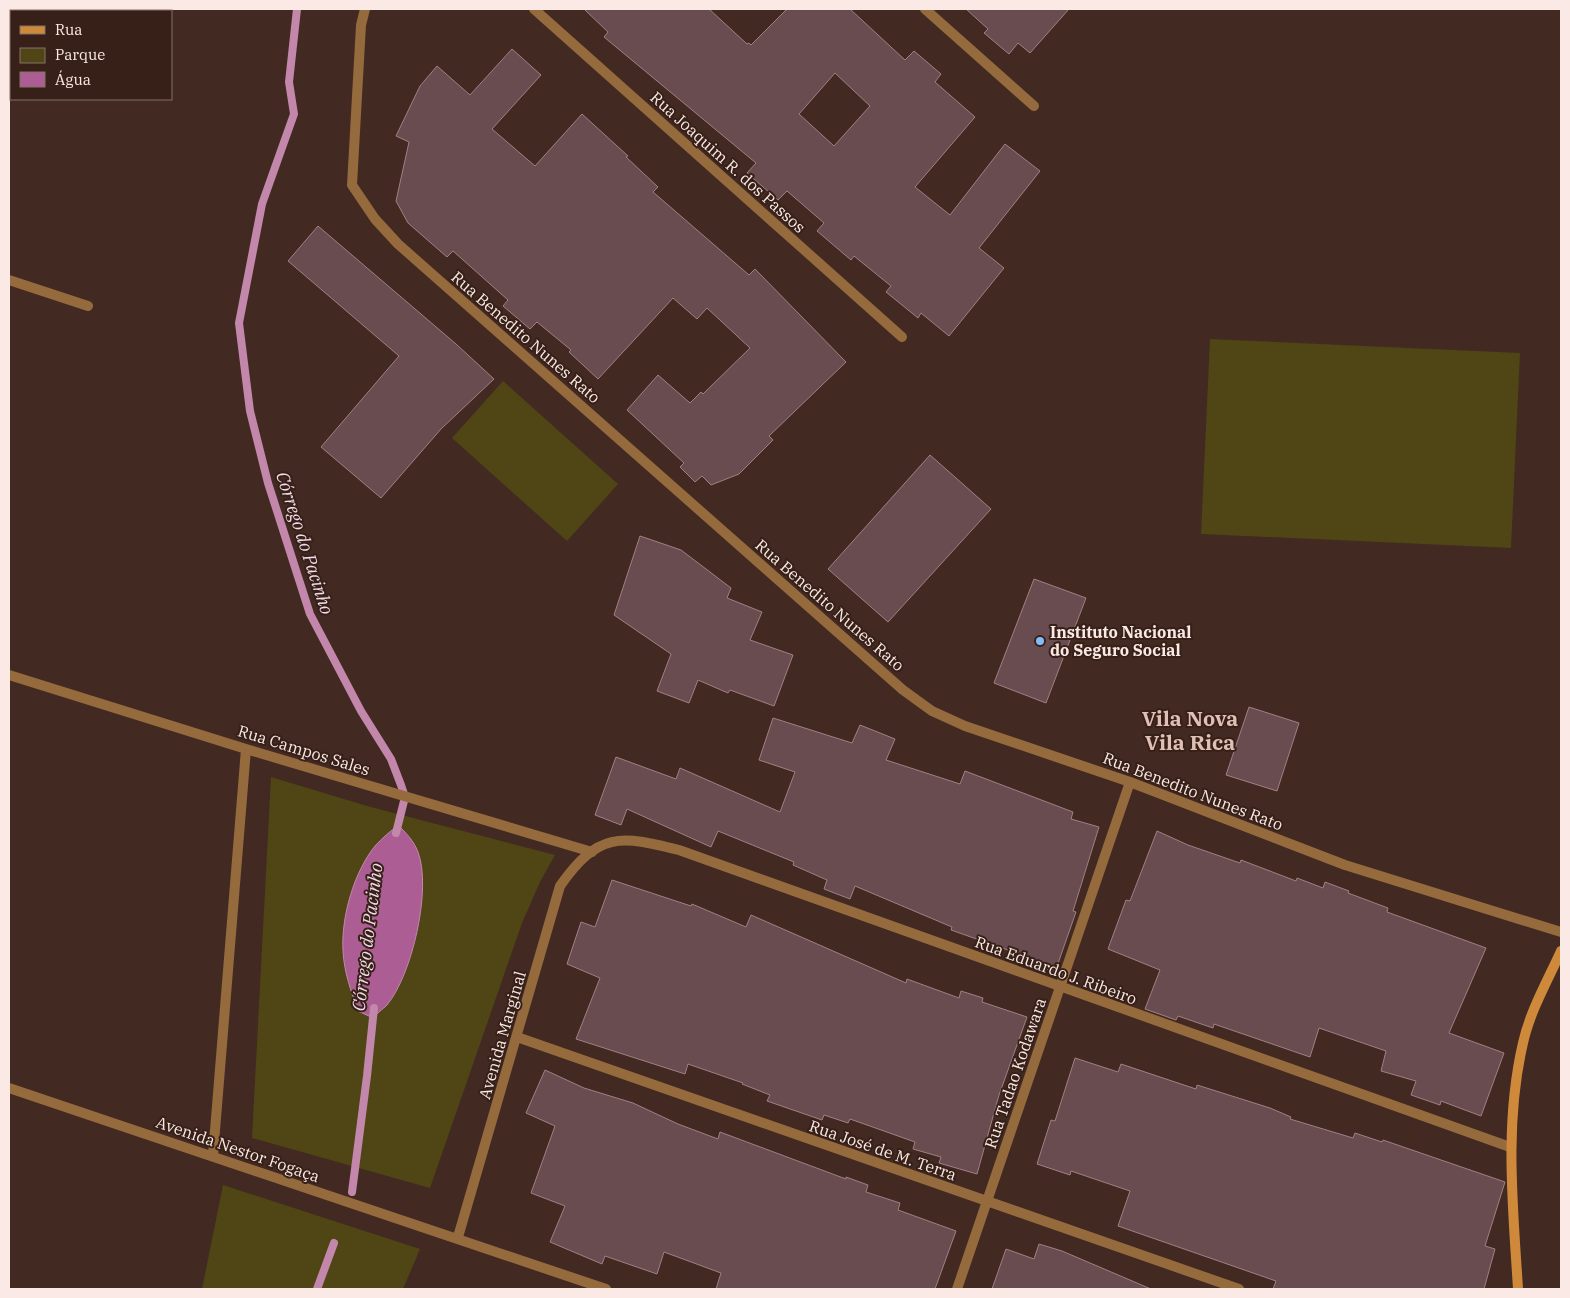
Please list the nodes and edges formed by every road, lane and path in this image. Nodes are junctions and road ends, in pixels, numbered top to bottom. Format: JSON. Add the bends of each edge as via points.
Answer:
{"nodes":[{"id":1,"x":365,"y":9,"type":"edge"},
{"id":2,"x":534,"y":9,"type":"edge"},
{"id":3,"x":925,"y":9,"type":"edge"},
{"id":4,"x":1034,"y":106,"type":"dead end"},
{"id":5,"x":9,"y":280,"type":"edge"},
{"id":6,"x":88,"y":306,"type":"dead end"},
{"id":7,"x":902,"y":337,"type":"dead end"},
{"id":8,"x":9,"y":676,"type":"edge"},
{"id":9,"x":246,"y":749,"type":"junction"},
{"id":10,"x":1130,"y":782,"type":"junction"},
{"id":11,"x":592,"y":852,"type":"junction"},
{"id":12,"x":1561,"y":932,"type":"edge"},
{"id":13,"x":1561,"y":952,"type":"edge"},
{"id":14,"x":1061,"y":988,"type":"junction"},
{"id":15,"x":517,"y":1037,"type":"junction"},
{"id":16,"x":9,"y":1088,"type":"edge"},
{"id":17,"x":1510,"y":1147,"type":"junction"},
{"id":18,"x":213,"y":1155,"type":"junction"},
{"id":19,"x":986,"y":1202,"type":"junction"},
{"id":20,"x":458,"y":1237,"type":"junction"},
{"id":21,"x":606,"y":1289,"type":"edge"},
{"id":22,"x":957,"y":1289,"type":"edge"},
{"id":23,"x":1239,"y":1289,"type":"edge"},
{"id":24,"x":1518,"y":1289,"type":"edge"}],
"edges":[{"from":1,"to":10,"type":"street","name":"Rua Benedito Nunes Rato","via":[[361,25],[352,185],[375,219],[398,244],[903,690],[932,711],[965,726]]},
{"from":2,"to":7,"type":"street","name":"Rua Joaquim R. dos Passos"},
{"from":3,"to":4,"type":"street"},
{"from":5,"to":6,"type":"street"},
{"from":8,"to":9,"type":"street","name":"Rua Campos Sales"},
{"from":9,"to":11,"type":"street","name":"Rua Campos Sales"},
{"from":9,"to":18,"type":"street"},
{"from":10,"to":12,"type":"street","name":"Rua Benedito Nunes Rato","via":[[1345,865]]},
{"from":10,"to":14,"type":"street","name":"Rua Tadao Kodawara"},
{"from":11,"to":14,"type":"street","name":"Rua Eduardo J. Ribeiro","via":[[607,842],[638,839],[679,850]]},
{"from":11,"to":15,"type":"street","name":"Avenida Marginal","via":[[576,863],[560,886]]},
{"from":13,"to":17,"type":"main road","via":[[1523,1041]]},
{"from":14,"to":17,"type":"street","name":"Rua Eduardo J. Ribeiro"},
{"from":14,"to":19,"type":"street","name":"Rua Tadao Kodawara"},
{"from":15,"to":19,"type":"street","name":"Rua José de M. Terra"},
{"from":15,"to":20,"type":"street","name":"Avenida Marginal"},
{"from":16,"to":18,"type":"street","name":"Avenida Nestor Fogaça"},
{"from":17,"to":24,"type":"main road"},
{"from":18,"to":20,"type":"street","name":"Avenida Nestor Fogaça","via":[[364,1209]]},
{"from":19,"to":22,"type":"street","name":"Rua Tadao Kodawara"},
{"from":19,"to":23,"type":"street","name":"Rua José de M. Terra"},
{"from":20,"to":21,"type":"street","name":"Avenida Nestor Fogaça"}]}
